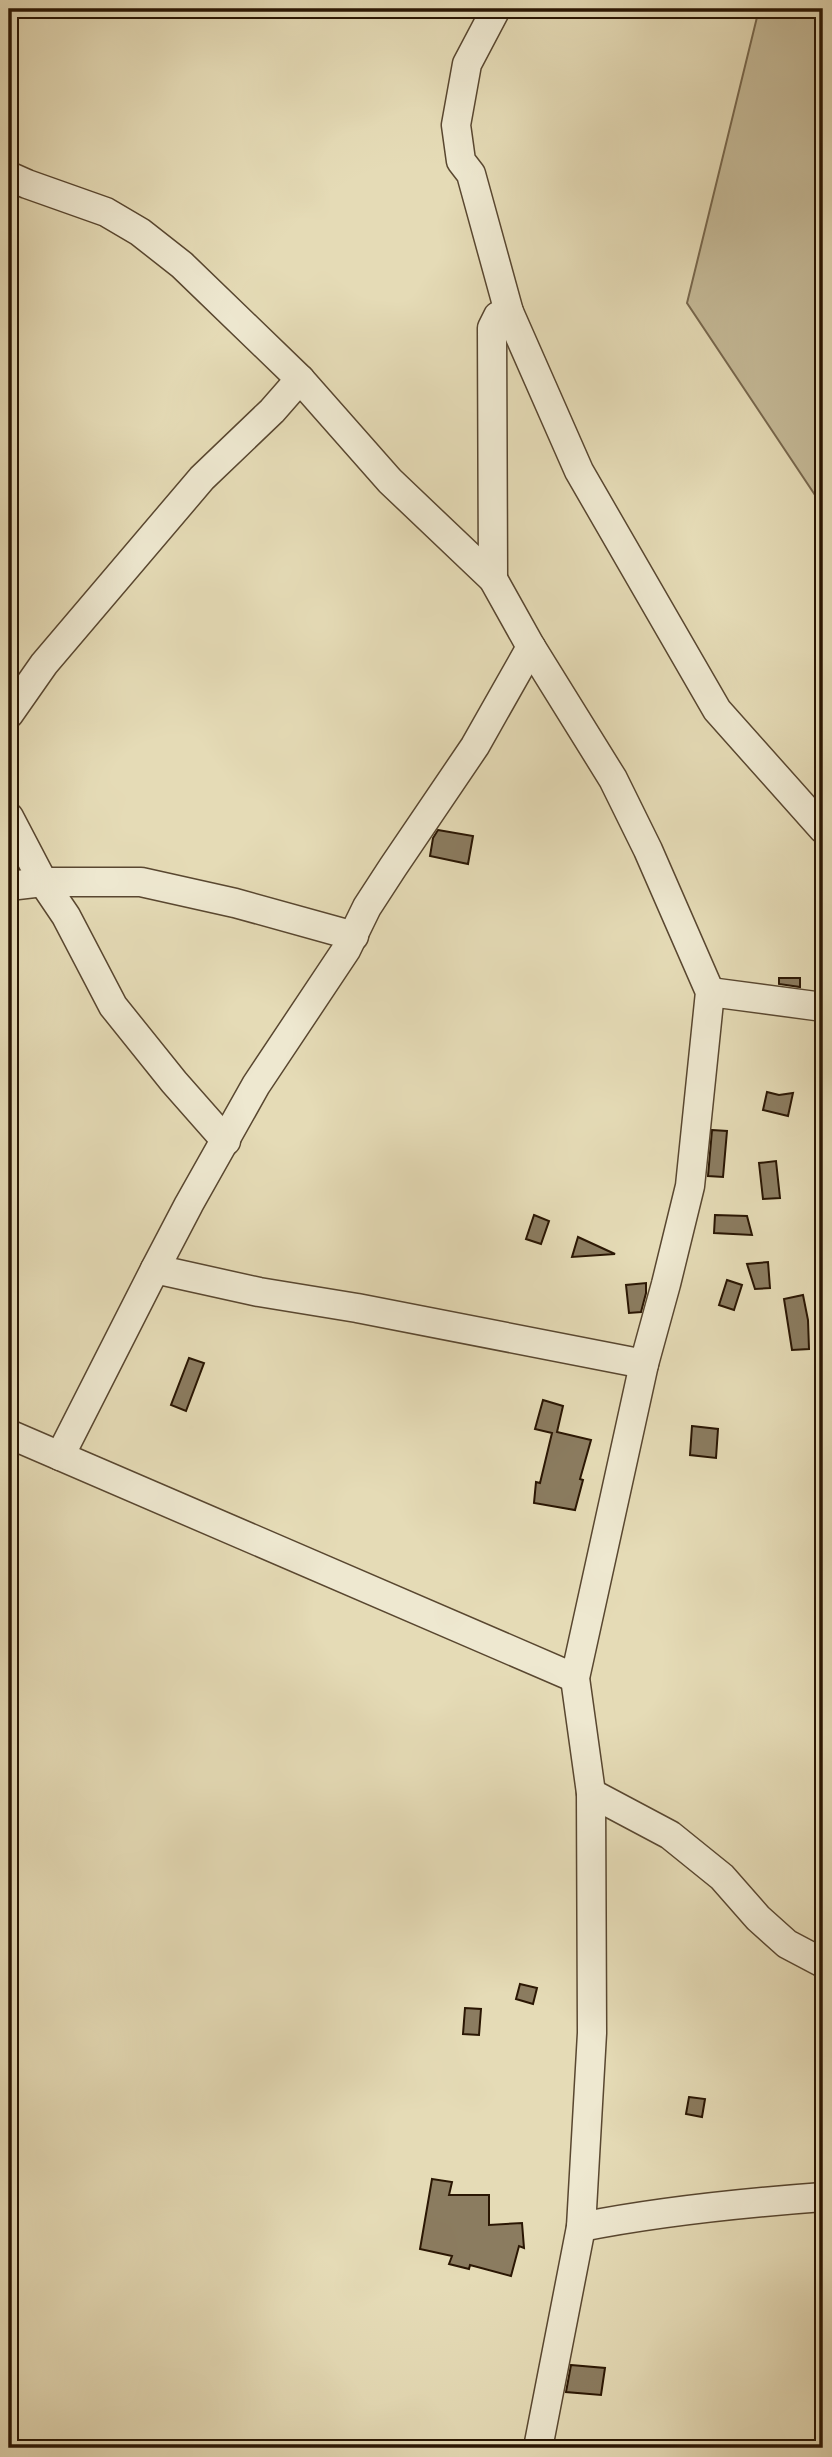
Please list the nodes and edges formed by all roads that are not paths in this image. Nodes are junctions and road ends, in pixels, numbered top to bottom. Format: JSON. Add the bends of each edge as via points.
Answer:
{"nodes":[{"id":1,"x":496,"y":9,"type":"edge"},
{"id":2,"x":9,"y":176,"type":"edge"},
{"id":3,"x":509,"y":312,"type":"junction"},
{"id":4,"x":300,"y":379,"type":"junction"},
{"id":5,"x":493,"y":579,"type":"junction"},
{"id":6,"x":531,"y":647,"type":"junction"},
{"id":7,"x":9,"y":715,"type":"edge"},
{"id":8,"x":9,"y":817,"type":"edge"},
{"id":9,"x":823,"y":829,"type":"edge"},
{"id":10,"x":43,"y":882,"type":"junction"},
{"id":11,"x":9,"y":886,"type":"edge"},
{"id":12,"x":354,"y":936,"type":"junction"},
{"id":13,"x":710,"y":992,"type":"junction"},
{"id":14,"x":823,"y":1007,"type":"edge"},
{"id":15,"x":226,"y":1140,"type":"junction"},
{"id":16,"x":155,"y":1269,"type":"junction"},
{"id":17,"x":644,"y":1364,"type":"junction"},
{"id":18,"x":9,"y":1434,"type":"edge"},
{"id":19,"x":60,"y":1455,"type":"junction"},
{"id":20,"x":575,"y":1678,"type":"junction"},
{"id":21,"x":591,"y":1793,"type":"junction"},
{"id":22,"x":823,"y":1963,"type":"edge"},
{"id":23,"x":823,"y":2197,"type":"edge"},
{"id":24,"x":581,"y":2227,"type":"junction"},
{"id":25,"x":538,"y":2448,"type":"edge"}],
"edges":[{"from":1,"to":3,"type":"street","via":[[467,64],[456,125],[461,161],[471,174]]},
{"from":2,"to":4,"type":"street","via":[[106,212],[140,232],[182,264]]},
{"from":3,"to":5,"type":"street","via":[[498,316],[492,328]]},
{"from":3,"to":9,"type":"street","via":[[579,471],[717,710]]},
{"from":4,"to":5,"type":"street","via":[[390,481]]},
{"from":4,"to":7,"type":"street","via":[[202,478],[44,664]]},
{"from":5,"to":6,"type":"street"},
{"from":6,"to":12,"type":"street","via":[[475,746],[367,907]]},
{"from":6,"to":13,"type":"street","via":[[613,779]]},
{"from":8,"to":10,"type":"street"},
{"from":10,"to":11,"type":"street"},
{"from":10,"to":12,"type":"street","via":[[163,885]]},
{"from":10,"to":15,"type":"street","via":[[113,1006]]},
{"from":12,"to":15,"type":"street"},
{"from":13,"to":14,"type":"street"},
{"from":13,"to":17,"type":"street","via":[[690,1186]]},
{"from":15,"to":16,"type":"street"},
{"from":16,"to":17,"type":"street"},
{"from":16,"to":19,"type":"street"},
{"from":17,"to":20,"type":"street"},
{"from":18,"to":19,"type":"street"},
{"from":19,"to":20,"type":"street"},
{"from":20,"to":21,"type":"street"},
{"from":21,"to":22,"type":"street","via":[[670,1835],[722,1877],[787,1944]]},
{"from":21,"to":24,"type":"street","via":[[592,2033]]},
{"from":23,"to":24,"type":"street","via":[[740,2203]]},
{"from":24,"to":25,"type":"street"}]}
